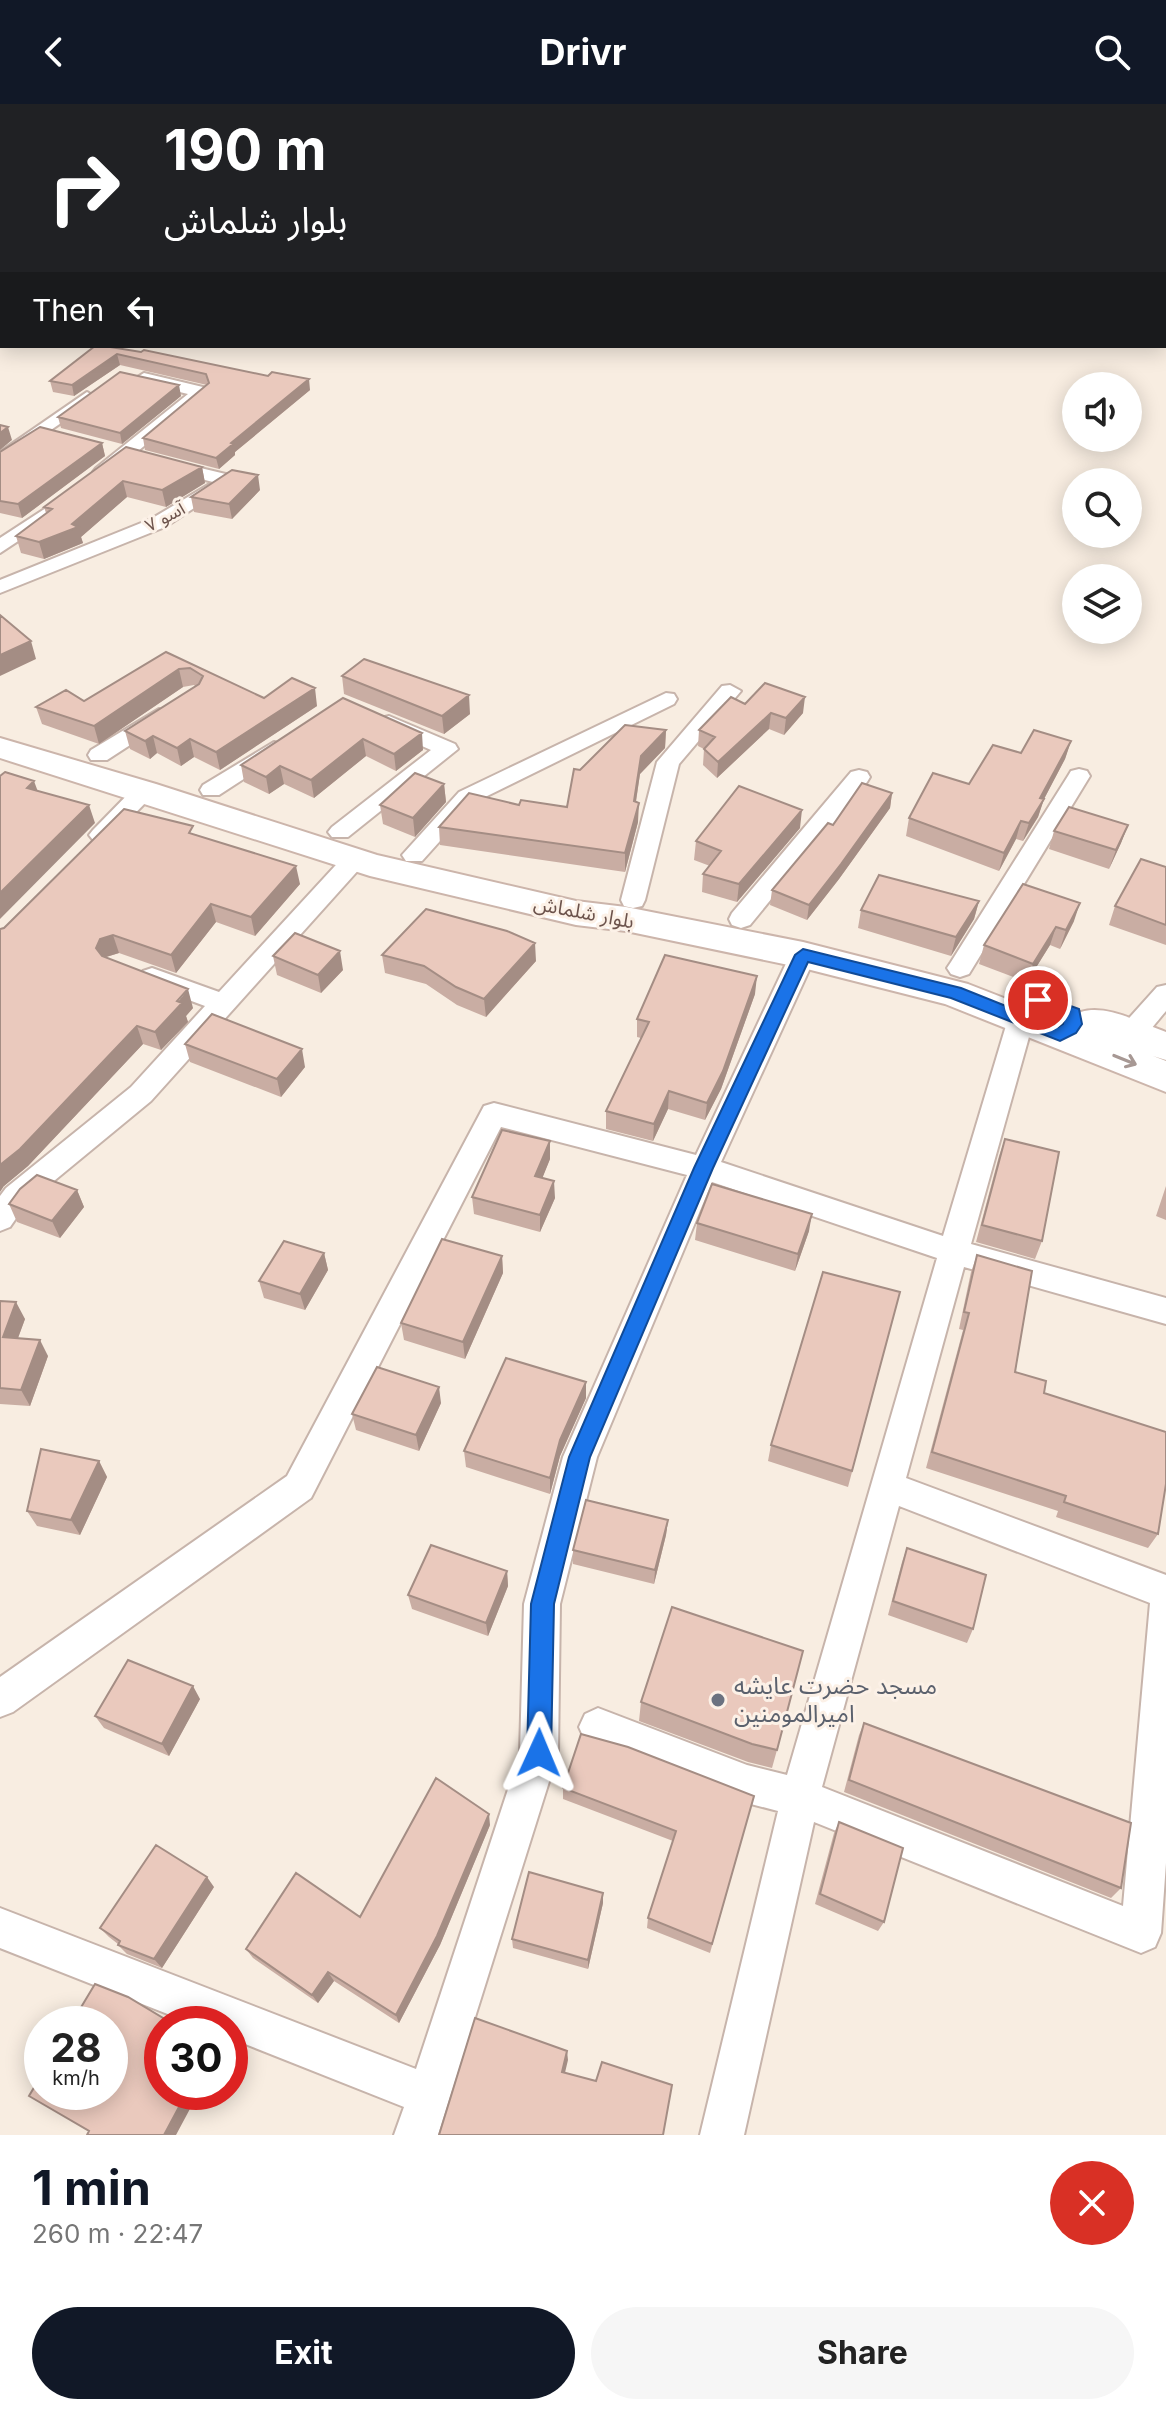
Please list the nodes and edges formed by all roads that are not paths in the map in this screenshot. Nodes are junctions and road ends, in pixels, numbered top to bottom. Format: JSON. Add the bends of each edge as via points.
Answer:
{"nodes":[{"id":1,"x":132,"y":376,"type":"edge"},
{"id":2,"x":96,"y":389,"type":"edge"},
{"id":3,"x":41,"y":431,"type":"junction"},
{"id":4,"x":69,"y":438,"type":"edge"},
{"id":5,"x":97,"y":446,"type":"edge"},
{"id":6,"x":125,"y":454,"type":"junction"},
{"id":7,"x":0,"y":460,"type":"edge"},
{"id":8,"x":91,"y":480,"type":"edge"},
{"id":9,"x":56,"y":506,"type":"edge"},
{"id":10,"x":0,"y":547,"type":"edge"},
{"id":11,"x":0,"y":587,"type":"edge"},
{"id":12,"x":730,"y":691,"type":"dead end"},
{"id":13,"x":666,"y":699,"type":"dead end"},
{"id":14,"x":180,"y":703,"type":"edge"},
{"id":15,"x":369,"y":714,"type":"edge"},
{"id":16,"x":0,"y":722,"type":"edge"},
{"id":17,"x":291,"y":738,"type":"edge"},
{"id":18,"x":0,"y":748,"type":"edge"},
{"id":19,"x":99,"y":755,"type":"junction"},
{"id":20,"x":1079,"y":776,"type":"dead end"},
{"id":21,"x":859,"y":777,"type":"dead end"},
{"id":22,"x":211,"y":790,"type":"junction"},
{"id":23,"x":144,"y":791,"type":"junction"},
{"id":24,"x":347,"y":846,"type":"junction"},
{"id":25,"x":88,"y":848,"type":"edge"},
{"id":26,"x":414,"y":855,"type":"junction"},
{"id":27,"x":633,"y":900,"type":"junction"},
{"id":28,"x":741,"y":919,"type":"junction"},
{"id":29,"x":803,"y":955,"type":"junction"},
{"id":30,"x":960,"y":968,"type":"junction"},
{"id":31,"x":131,"y":970,"type":"edge"},
{"id":32,"x":1166,"y":994,"type":"edge"},
{"id":33,"x":223,"y":1003,"type":"junction"},
{"id":34,"x":1021,"y":1019,"type":"junction"},
{"id":35,"x":1090,"y":1030,"type":"junction"},
{"id":36,"x":1166,"y":1046,"type":"edge"},
{"id":37,"x":1166,"y":1077,"type":"edge"},
{"id":38,"x":704,"y":1168,"type":"junction"},
{"id":39,"x":5,"y":1202,"type":"edge"},
{"id":40,"x":952,"y":1251,"type":"junction"},
{"id":41,"x":1166,"y":1311,"type":"edge"},
{"id":42,"x":889,"y":1487,"type":"junction"},
{"id":43,"x":1166,"y":1592,"type":"edge"},
{"id":44,"x":1166,"y":1606,"type":"edge"},
{"id":45,"x":0,"y":1699,"type":"edge"},
{"id":46,"x":598,"y":1727,"type":"dead end"},
{"id":47,"x":800,"y":1797,"type":"junction"},
{"id":48,"x":0,"y":1928,"type":"edge"},
{"id":49,"x":429,"y":2095,"type":"junction"},
{"id":50,"x":416,"y":2135,"type":"edge"},
{"id":51,"x":722,"y":2135,"type":"edge"}],
"edges":[{"from":1,"to":6,"type":"street","via":[[201,392]]},
{"from":2,"to":3,"type":"street"},
{"from":3,"to":4,"type":"street"},
{"from":3,"to":7,"type":"street"},
{"from":5,"to":6,"type":"street"},
{"from":6,"to":8,"type":"street"},
{"from":6,"to":11,"type":"street","name":"آسو ۷","via":[[228,480],[158,523]]},
{"from":9,"to":10,"type":"street"},
{"from":12,"to":27,"type":"street","via":[[668,762]]},
{"from":13,"to":26,"type":"street","via":[[467,797]]},
{"from":14,"to":19,"type":"street"},
{"from":15,"to":24,"type":"street","via":[[447,749]]},
{"from":16,"to":19,"type":"main road","name":"بلوار شلماش"},
{"from":17,"to":22,"type":"street"},
{"from":18,"to":23,"type":"main road","name":"بلوار شلماش"},
{"from":19,"to":22,"type":"main road","name":"بلوار شلماش"},
{"from":20,"to":30,"type":"street"},
{"from":21,"to":28,"type":"street"},
{"from":22,"to":24,"type":"main road","name":"بلوار شلماش"},
{"from":23,"to":24,"type":"main road","name":"بلوار شلماش"},
{"from":23,"to":25,"type":"street"},
{"from":24,"to":26,"type":"main road","name":"بلوار شلماش"},
{"from":24,"to":29,"type":"main road","name":"بلوار شلماش","via":[[576,913]]},
{"from":24,"to":33,"type":"street"},
{"from":26,"to":27,"type":"main road","name":"بلوار شلماش"},
{"from":27,"to":28,"type":"main road","name":"بلوار شلماش"},
{"from":28,"to":30,"type":"main road","name":"بلوار شلماش"},
{"from":29,"to":34,"type":"main road","name":"بلوار شلماش","via":[[955,993]]},
{"from":29,"to":38,"type":"street"},
{"from":30,"to":35,"type":"main road","name":"بلوار شلماش"},
{"from":31,"to":33,"type":"street"},
{"from":32,"to":35,"type":"street"},
{"from":33,"to":39,"type":"street","via":[[141,1094]]},
{"from":34,"to":35,"type":"main road","name":"بلوار شلماش"},
{"from":34,"to":40,"type":"street"},
{"from":35,"to":36,"type":"main road","name":"بلوار شلماش"},
{"from":35,"to":37,"type":"main road","name":"بلوار شلماش","one_way":true},
{"from":38,"to":40,"type":"street"},
{"from":38,"to":45,"type":"street","via":[[494,1114],[299,1487]]},
{"from":38,"to":49,"type":"street","via":[[580,1457],[542,1604],[539,1753]]},
{"from":40,"to":41,"type":"street"},
{"from":40,"to":42,"type":"street"},
{"from":42,"to":43,"type":"street"},
{"from":42,"to":47,"type":"street"},
{"from":44,"to":47,"type":"street","via":[[1141,1933]]},
{"from":46,"to":47,"type":"street","via":[[747,1784]]},
{"from":47,"to":51,"type":"street"},
{"from":48,"to":49,"type":"street"},
{"from":49,"to":50,"type":"street"}]}
